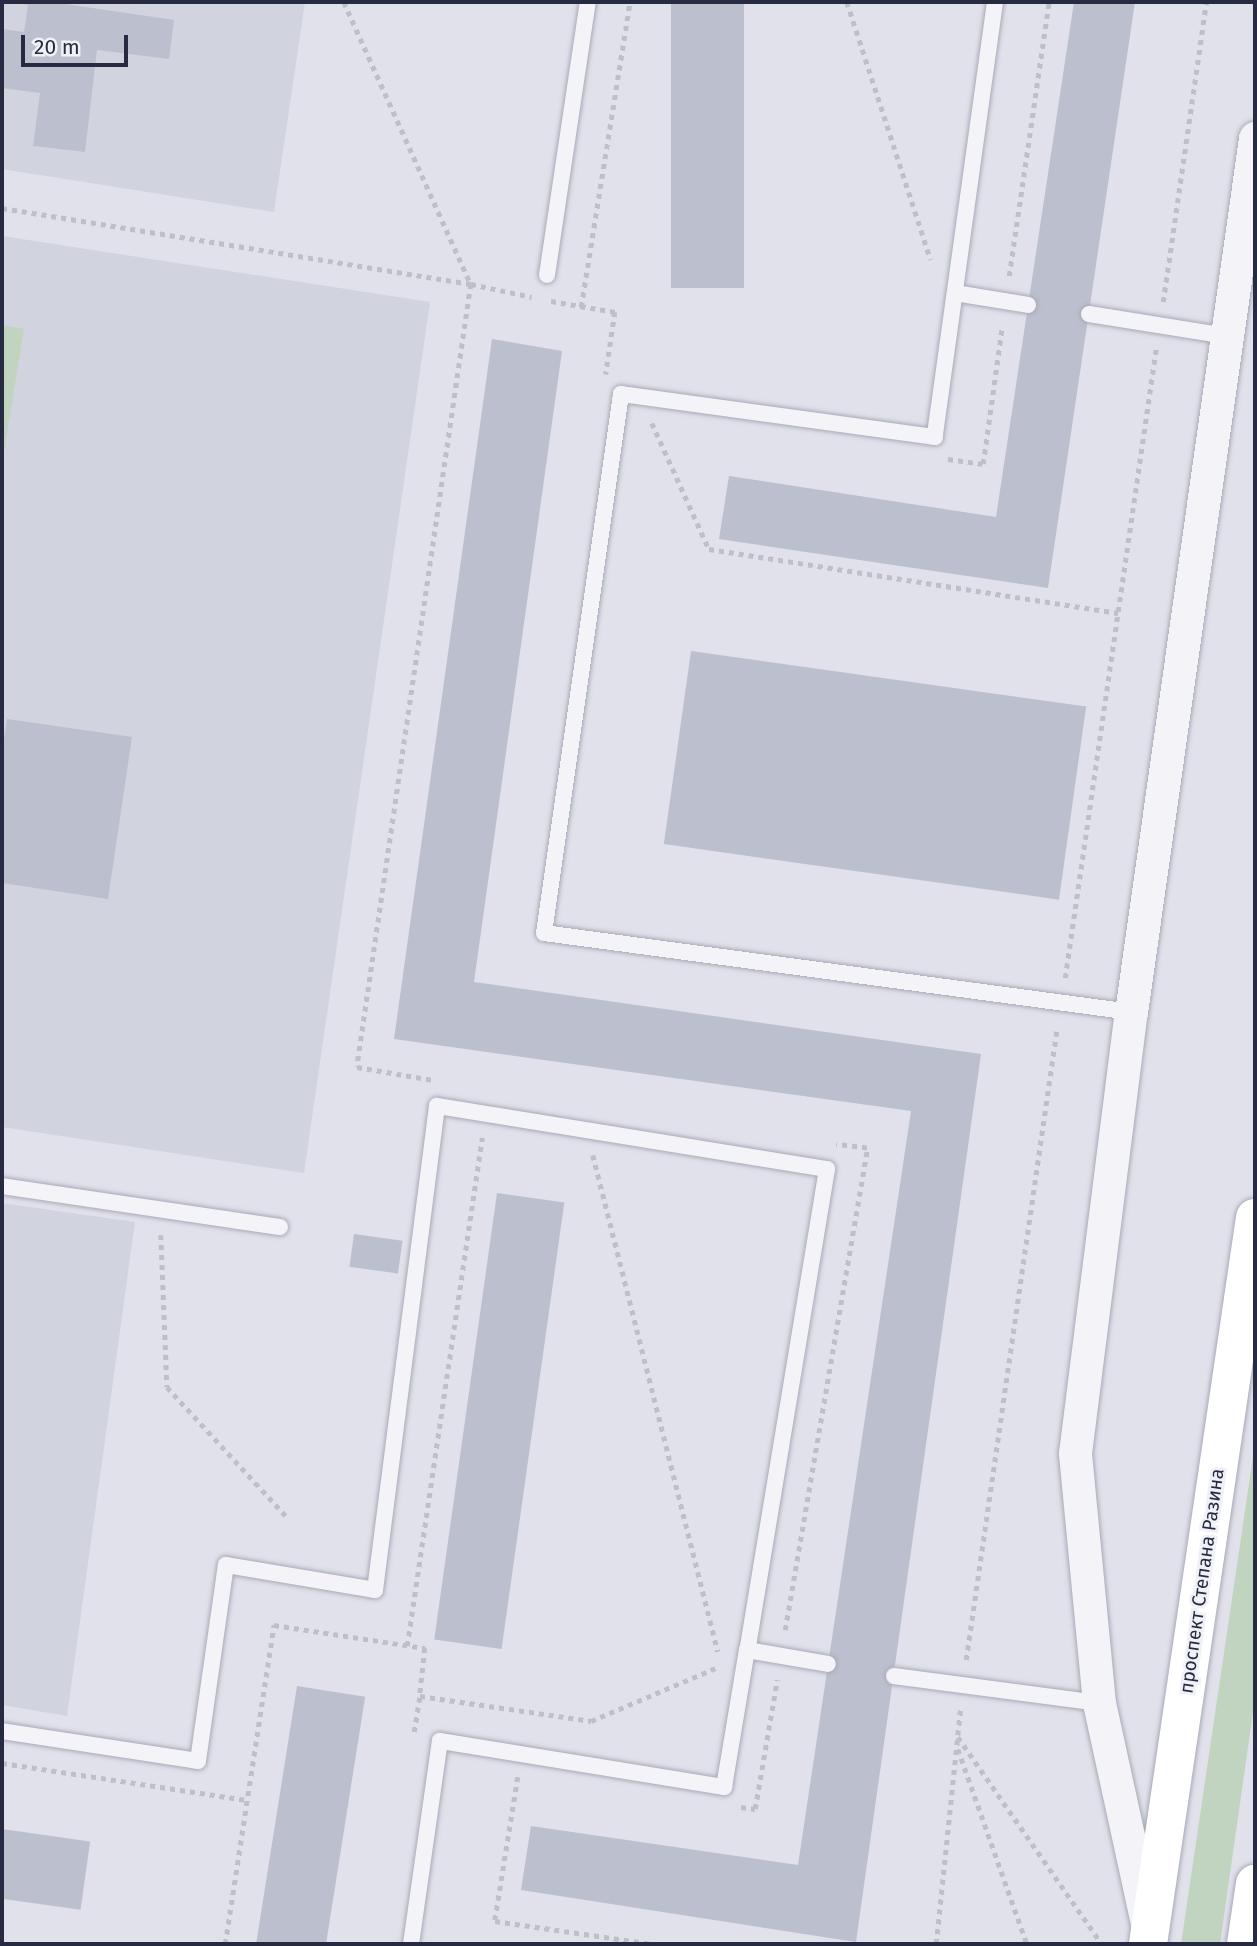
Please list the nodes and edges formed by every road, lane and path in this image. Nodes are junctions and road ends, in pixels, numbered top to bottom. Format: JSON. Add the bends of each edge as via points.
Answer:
{"nodes":[{"id":1,"x":344,"y":2,"type":"edge"},
{"id":2,"x":588,"y":2,"type":"edge"},
{"id":3,"x":630,"y":2,"type":"edge"},
{"id":4,"x":847,"y":2,"type":"edge"},
{"id":5,"x":995,"y":2,"type":"edge"},
{"id":6,"x":1049,"y":2,"type":"edge"},
{"id":7,"x":1206,"y":2,"type":"edge"},
{"id":8,"x":1255,"y":138,"type":"edge"},
{"id":9,"x":2,"y":208,"type":"edge"},
{"id":10,"x":547,"y":275,"type":"dead end"},
{"id":11,"x":471,"y":284,"type":"junction"},
{"id":12,"x":956,"y":285,"type":"junction"},
{"id":13,"x":1006,"y":301,"type":"junction"},
{"id":14,"x":1028,"y":304,"type":"dead end"},
{"id":15,"x":581,"y":307,"type":"junction"},
{"id":16,"x":1089,"y":314,"type":"dead end"},
{"id":17,"x":1159,"y":325,"type":"junction"},
{"id":18,"x":1227,"y":336,"type":"junction"},
{"id":19,"x":619,"y":415,"type":"junction"},
{"id":20,"x":650,"y":420,"type":"junction"},
{"id":21,"x":664,"y":421,"type":"dead end"},
{"id":22,"x":941,"y":458,"type":"dead end"},
{"id":23,"x":1118,"y":613,"type":"junction"},
{"id":24,"x":1061,"y":1003,"type":"junction"},
{"id":25,"x":1130,"y":1012,"type":"junction"},
{"id":26,"x":436,"y":1080,"type":"dead end"},
{"id":27,"x":486,"y":1114,"type":"junction"},
{"id":28,"x":587,"y":1130,"type":"junction"},
{"id":29,"x":827,"y":1143,"type":"dead end"},
{"id":30,"x":2,"y":1186,"type":"edge"},
{"id":31,"x":1255,"y":1218,"type":"edge"},
{"id":32,"x":281,"y":1227,"type":"dead end"},
{"id":33,"x":160,"y":1231,"type":"dead end"},
{"id":34,"x":289,"y":1519,"type":"dead end"},
{"id":35,"x":407,"y":1646,"type":"junction"},
{"id":36,"x":747,"y":1650,"type":"junction"},
{"id":37,"x":781,"y":1656,"type":"junction"},
{"id":38,"x":828,"y":1664,"type":"dead end"},
{"id":39,"x":722,"y":1665,"type":"dead end"},
{"id":40,"x":894,"y":1676,"type":"dead end"},
{"id":41,"x":962,"y":1688,"type":"junction"},
{"id":42,"x":420,"y":1696,"type":"dead end"},
{"id":43,"x":1099,"y":1703,"type":"junction"},
{"id":44,"x":2,"y":1731,"type":"edge"},
{"id":45,"x":958,"y":1736,"type":"junction"},
{"id":46,"x":957,"y":1745,"type":"junction"},
{"id":47,"x":2,"y":1763,"type":"edge"},
{"id":48,"x":532,"y":1775,"type":"dead end"},
{"id":49,"x":248,"y":1800,"type":"junction"},
{"id":50,"x":729,"y":1805,"type":"dead end"},
{"id":51,"x":1255,"y":1884,"type":"edge"},
{"id":52,"x":1255,"y":1931,"type":"edge"},
{"id":53,"x":1149,"y":1938,"type":"edge"},
{"id":54,"x":225,"y":1944,"type":"edge"},
{"id":55,"x":411,"y":1944,"type":"edge"},
{"id":56,"x":652,"y":1944,"type":"edge"},
{"id":57,"x":936,"y":1944,"type":"edge"},
{"id":58,"x":1027,"y":1944,"type":"edge"},
{"id":59,"x":1102,"y":1944,"type":"edge"},
{"id":60,"x":1247,"y":1944,"type":"edge"}],
"edges":[{"from":1,"to":11,"type":"path"},
{"from":2,"to":10,"type":"lane"},
{"from":3,"to":15,"type":"path"},
{"from":4,"to":12,"type":"path","via":[[935,273]]},
{"from":5,"to":12,"type":"lane"},
{"from":6,"to":13,"type":"path"},
{"from":7,"to":17,"type":"path"},
{"from":8,"to":18,"type":"street"},
{"from":9,"to":11,"type":"path"},
{"from":11,"to":15,"type":"path"},
{"from":11,"to":26,"type":"path","via":[[357,1067]]},
{"from":12,"to":13,"type":"lane"},
{"from":12,"to":19,"type":"lane","via":[[935,437],[621,394]]},
{"from":13,"to":14,"type":"lane"},
{"from":13,"to":22,"type":"path","via":[[983,464]]},
{"from":15,"to":19,"type":"path","via":[[615,312],[601,412]]},
{"from":16,"to":17,"type":"lane"},
{"from":17,"to":18,"type":"lane"},
{"from":17,"to":23,"type":"path"},
{"from":18,"to":25,"type":"street"},
{"from":19,"to":20,"type":"path"},
{"from":19,"to":24,"type":"lane","via":[[544,933]]},
{"from":20,"to":21,"type":"path"},
{"from":20,"to":23,"type":"path","via":[[709,549]]},
{"from":23,"to":24,"type":"path"},
{"from":24,"to":25,"type":"lane"},
{"from":24,"to":41,"type":"path"},
{"from":25,"to":43,"type":"street","via":[[1075,1453]]},
{"from":27,"to":28,"type":"lane"},
{"from":27,"to":35,"type":"path"},
{"from":27,"to":44,"type":"lane","via":[[437,1106],[375,1590],[226,1565],[198,1761]]},
{"from":28,"to":36,"type":"lane","via":[[827,1169]]},
{"from":28,"to":39,"type":"path"},
{"from":29,"to":37,"type":"path","via":[[867,1148]]},
{"from":30,"to":32,"type":"lane"},
{"from":31,"to":53,"type":"main road","name":"проспект Степана Разина"},
{"from":33,"to":34,"type":"path","via":[[167,1387]]},
{"from":35,"to":42,"type":"path","via":[[425,1648]]},
{"from":35,"to":49,"type":"path","via":[[274,1625]]},
{"from":36,"to":37,"type":"lane"},
{"from":36,"to":55,"type":"lane","via":[[724,1787],[440,1741]]},
{"from":37,"to":38,"type":"lane"},
{"from":37,"to":50,"type":"path","via":[[755,1809]]},
{"from":40,"to":41,"type":"lane"},
{"from":41,"to":43,"type":"lane"},
{"from":41,"to":45,"type":"path"},
{"from":43,"to":53,"type":"street"},
{"from":45,"to":46,"type":"path"},
{"from":45,"to":59,"type":"path"},
{"from":46,"to":57,"type":"path"},
{"from":46,"to":58,"type":"path"},
{"from":47,"to":49,"type":"path"},
{"from":48,"to":56,"type":"path","via":[[519,1773],[495,1920]]},
{"from":49,"to":54,"type":"path"},
{"from":51,"to":60,"type":"main road"},
{"from":52,"to":60,"type":"street"}]}
